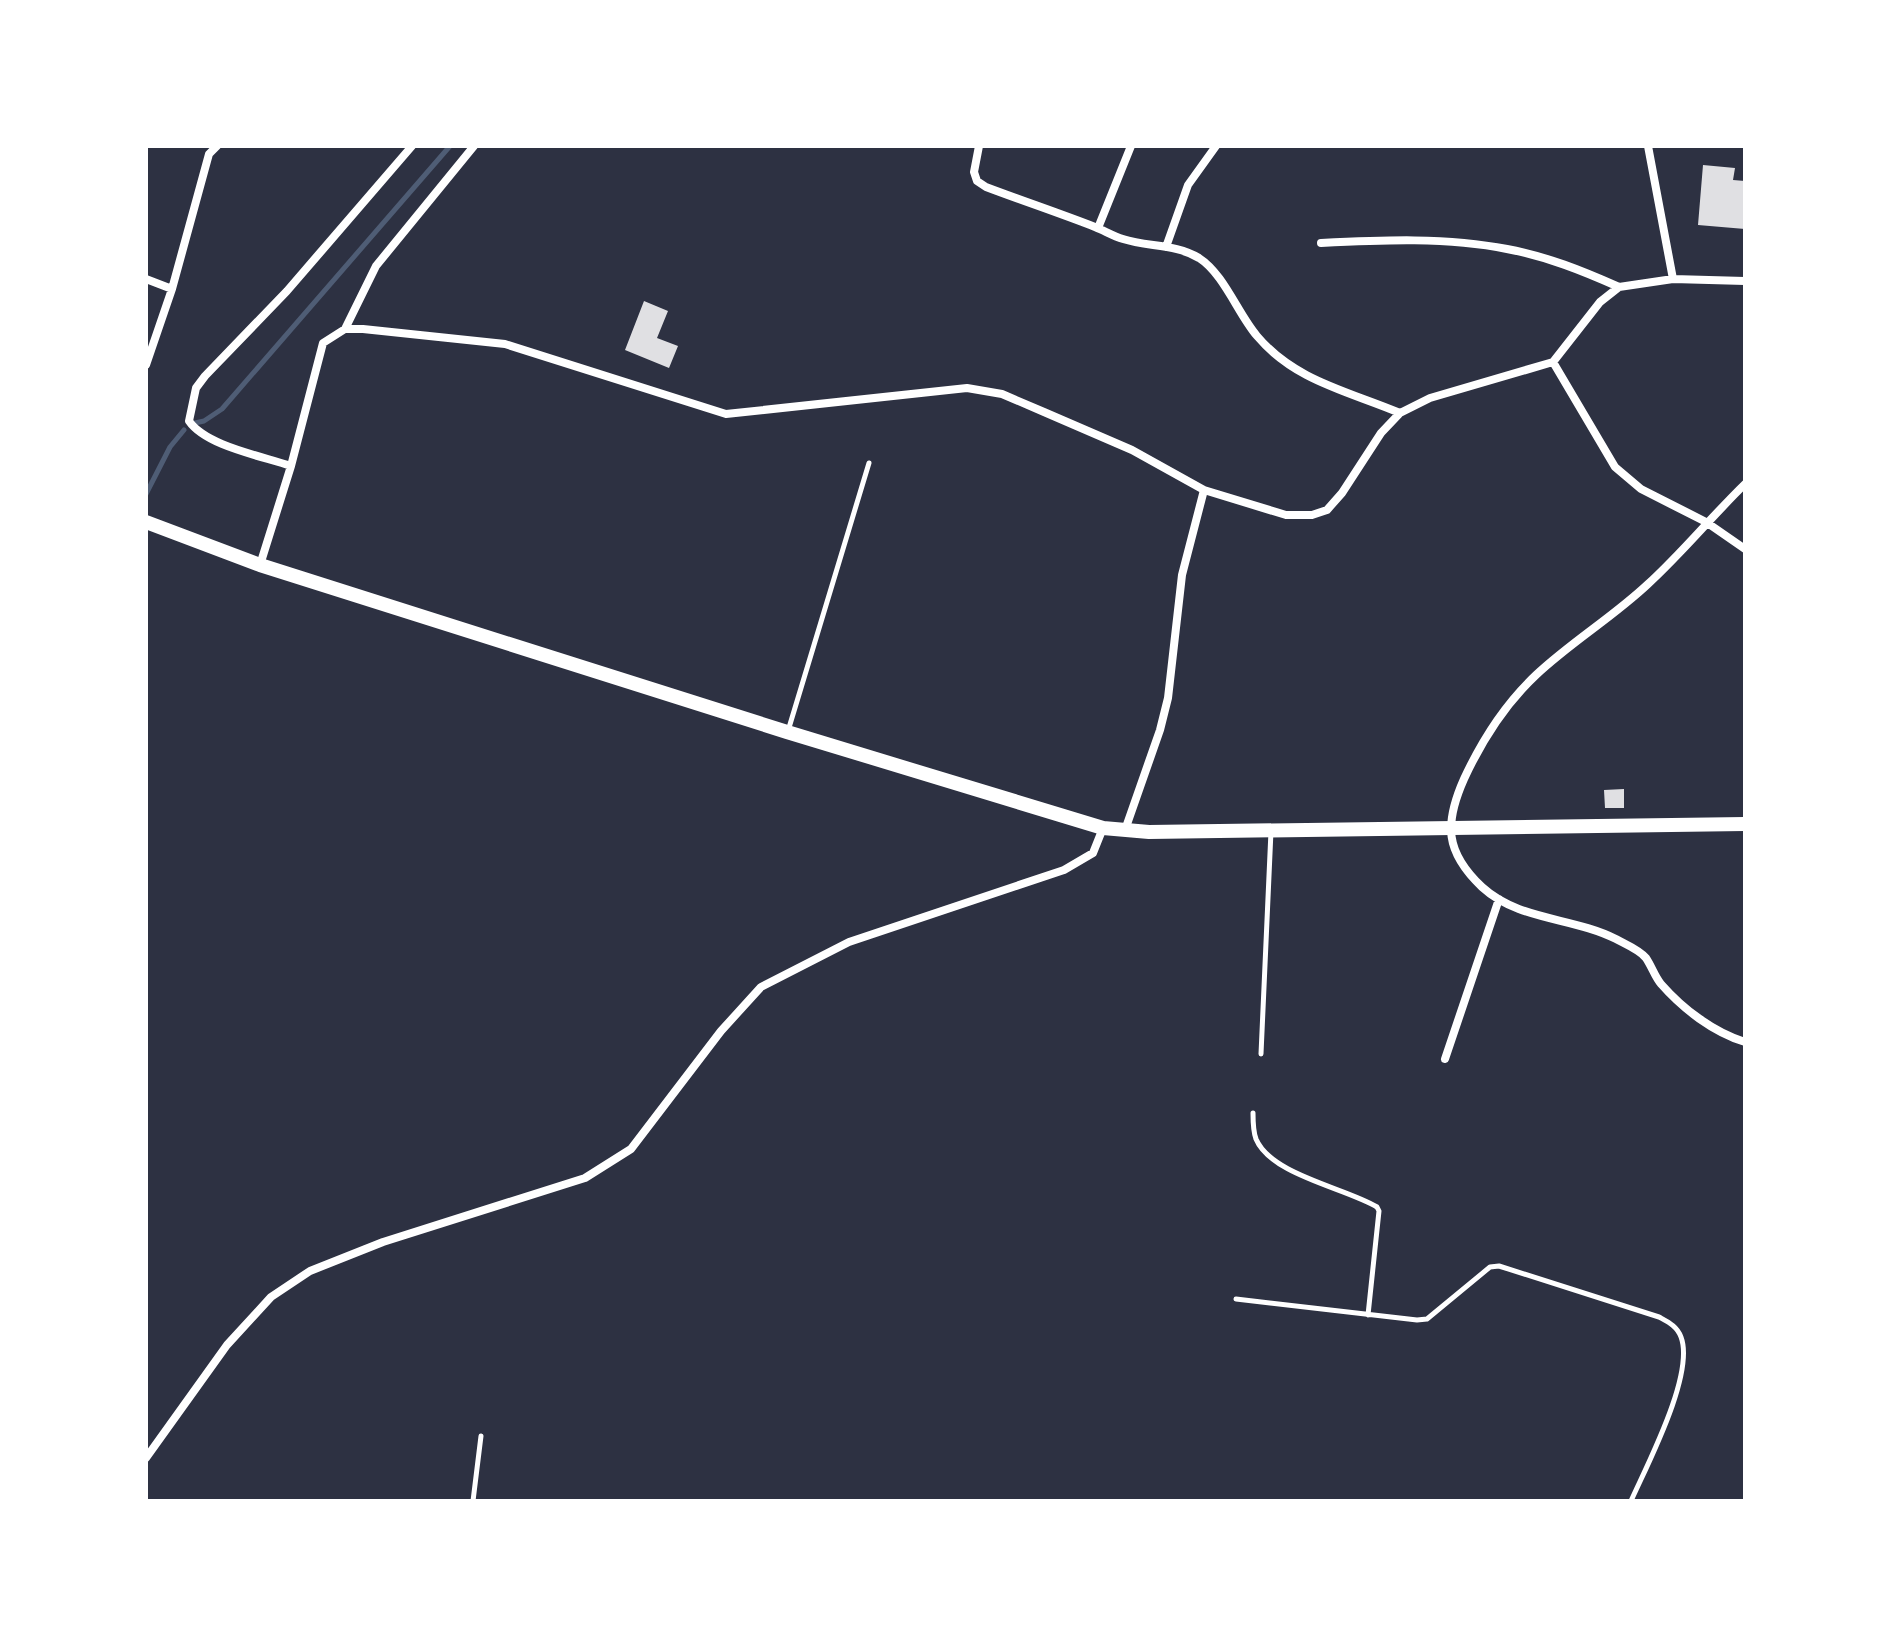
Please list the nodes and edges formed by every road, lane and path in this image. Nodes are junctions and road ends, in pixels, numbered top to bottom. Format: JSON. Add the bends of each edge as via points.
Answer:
{"nodes":[{"id":1,"x":217,"y":146,"type":"edge"},
{"id":2,"x":412,"y":146,"type":"edge"},
{"id":3,"x":474,"y":146,"type":"edge"},
{"id":4,"x":979,"y":146,"type":"edge"},
{"id":5,"x":1131,"y":146,"type":"edge"},
{"id":6,"x":1216,"y":146,"type":"edge"},
{"id":7,"x":1648,"y":146,"type":"edge"},
{"id":8,"x":1098,"y":228,"type":"junction"},
{"id":9,"x":1321,"y":243,"type":"dead end"},
{"id":10,"x":1166,"y":247,"type":"junction"},
{"id":11,"x":146,"y":279,"type":"edge"},
{"id":12,"x":1673,"y":279,"type":"junction"},
{"id":13,"x":1745,"y":281,"type":"edge"},
{"id":14,"x":1619,"y":287,"type":"junction"},
{"id":15,"x":172,"y":289,"type":"junction"},
{"id":16,"x":345,"y":329,"type":"junction"},
{"id":17,"x":1553,"y":362,"type":"junction"},
{"id":18,"x":146,"y":365,"type":"edge"},
{"id":19,"x":1400,"y":413,"type":"junction"},
{"id":20,"x":869,"y":463,"type":"dead end"},
{"id":21,"x":291,"y":466,"type":"junction"},
{"id":22,"x":1745,"y":484,"type":"edge"},
{"id":23,"x":1204,"y":490,"type":"junction"},
{"id":24,"x":146,"y":522,"type":"edge"},
{"id":25,"x":1706,"y":522,"type":"junction"},
{"id":26,"x":1745,"y":549,"type":"edge"},
{"id":27,"x":260,"y":565,"type":"junction"},
{"id":28,"x":787,"y":732,"type":"junction"},
{"id":29,"x":1745,"y":824,"type":"edge"},
{"id":30,"x":1449,"y":827,"type":"junction"},
{"id":31,"x":1103,"y":828,"type":"junction"},
{"id":32,"x":1125,"y":830,"type":"junction"},
{"id":33,"x":1271,"y":830,"type":"junction"},
{"id":34,"x":1499,"y":899,"type":"junction"},
{"id":35,"x":1745,"y":1042,"type":"edge"},
{"id":36,"x":1261,"y":1054,"type":"dead end"},
{"id":37,"x":1445,"y":1059,"type":"dead end"},
{"id":38,"x":1253,"y":1113,"type":"dead end"},
{"id":39,"x":1236,"y":1299,"type":"dead end"},
{"id":40,"x":1368,"y":1315,"type":"junction"},
{"id":41,"x":481,"y":1436,"type":"dead end"},
{"id":42,"x":146,"y":1458,"type":"edge"},
{"id":43,"x":473,"y":1501,"type":"edge"},
{"id":44,"x":1631,"y":1501,"type":"edge"}],
"edges":[{"from":1,"to":15,"type":"street","via":[[209,154]]},
{"from":2,"to":21,"type":"street","via":[[196,388],[189,421],[195,430]]},
{"from":3,"to":16,"type":"street","via":[[376,266]]},
{"from":4,"to":8,"type":"street","via":[[977,181]]},
{"from":5,"to":8,"type":"street"},
{"from":6,"to":10,"type":"street","via":[[1188,185]]},
{"from":7,"to":12,"type":"street"},
{"from":8,"to":10,"type":"street","via":[[1144,246]]},
{"from":9,"to":14,"type":"street","via":[[1400,240],[1506,248]]},
{"from":10,"to":19,"type":"street","via":[[1203,261],[1278,357],[1328,387]]},
{"from":11,"to":15,"type":"street"},
{"from":12,"to":13,"type":"street"},
{"from":12,"to":14,"type":"street"},
{"from":14,"to":17,"type":"street","via":[[1600,302]]},
{"from":15,"to":18,"type":"street"},
{"from":16,"to":21,"type":"street","via":[[323,343]]},
{"from":16,"to":23,"type":"street","via":[[505,344],[726,414],[967,388],[1002,394],[1132,450]]},
{"from":17,"to":19,"type":"street","via":[[1430,398]]},
{"from":17,"to":25,"type":"street","via":[[1615,467],[1641,489]]},
{"from":19,"to":23,"type":"street","via":[[1327,510],[1286,515]]},
{"from":20,"to":28,"type":"lane"},
{"from":21,"to":27,"type":"street"},
{"from":22,"to":25,"type":"street"},
{"from":23,"to":32,"type":"street","via":[[1182,575],[1168,698]]},
{"from":24,"to":27,"type":"street"},
{"from":25,"to":26,"type":"street"},
{"from":25,"to":30,"type":"street","via":[[1648,585],[1536,675],[1503,710],[1462,783]]},
{"from":27,"to":28,"type":"street"},
{"from":28,"to":31,"type":"street"},
{"from":29,"to":30,"type":"street"},
{"from":30,"to":33,"type":"street"},
{"from":30,"to":34,"type":"street","via":[[1464,866]]},
{"from":31,"to":32,"type":"street"},
{"from":31,"to":42,"type":"street","via":[[1093,853],[1081,862],[861,937],[761,987],[631,1149],[606,1167],[310,1271],[271,1297],[227,1345]]},
{"from":32,"to":33,"type":"street"},
{"from":33,"to":36,"type":"lane"},
{"from":34,"to":35,"type":"street","via":[[1521,911],[1592,929],[1645,956],[1659,982],[1679,1002]]},
{"from":34,"to":37,"type":"street"},
{"from":38,"to":40,"type":"lane","via":[[1255,1137],[1280,1163],[1377,1207]]},
{"from":39,"to":40,"type":"lane"},
{"from":40,"to":44,"type":"lane","via":[[1427,1319],[1490,1267],[1499,1266],[1674,1325],[1684,1349],[1676,1399]]},
{"from":41,"to":43,"type":"lane"}]}
